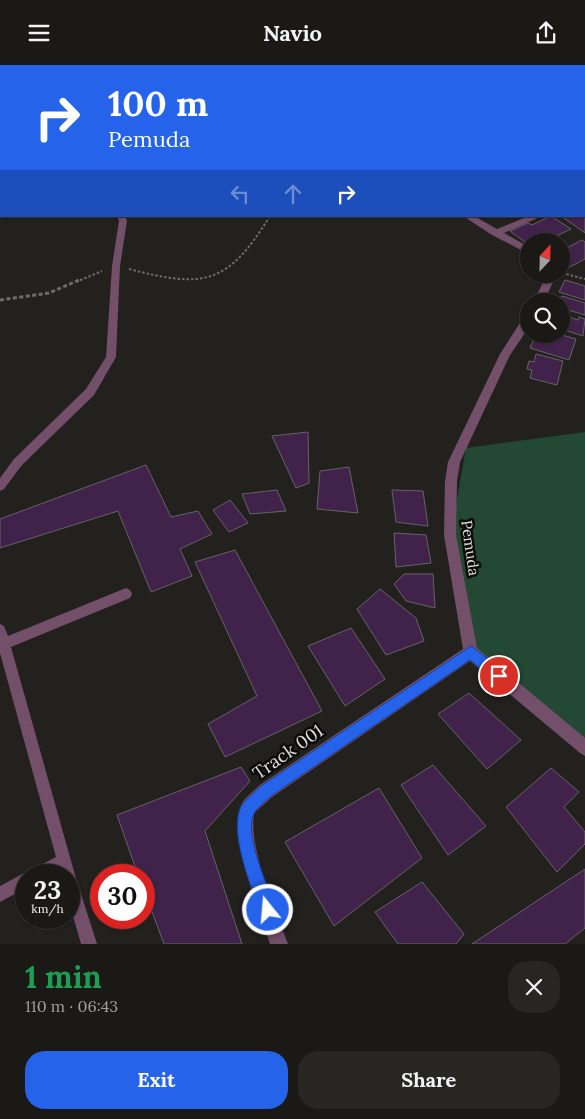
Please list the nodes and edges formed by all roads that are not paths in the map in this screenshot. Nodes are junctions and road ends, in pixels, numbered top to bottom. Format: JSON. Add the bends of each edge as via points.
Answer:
{"nodes":[{"id":1,"x":121,"y":217,"type":"edge"},
{"id":2,"x":470,"y":217,"type":"edge"},
{"id":3,"x":535,"y":217,"type":"edge"},
{"id":4,"x":495,"y":233,"type":"junction"},
{"id":5,"x":520,"y":246,"type":"edge"},
{"id":6,"x":520,"y":332,"type":"edge"},
{"id":7,"x":0,"y":486,"type":"edge"},
{"id":8,"x":126,"y":594,"type":"dead end"},
{"id":9,"x":1,"y":639,"type":"edge"},
{"id":10,"x":471,"y":652,"type":"junction"},
{"id":11,"x":585,"y":748,"type":"edge"},
{"id":12,"x":65,"y":864,"type":"edge"},
{"id":13,"x":15,"y":886,"type":"edge"},
{"id":14,"x":0,"y":894,"type":"edge"},
{"id":15,"x":80,"y":914,"type":"edge"},
{"id":16,"x":89,"y":944,"type":"edge"},
{"id":17,"x":278,"y":944,"type":"edge"}],
"edges":[{"from":1,"to":7,"type":"lane","via":[[111,357],[90,392],[18,462]]},
{"from":2,"to":4,"type":"street"},
{"from":3,"to":4,"type":"street"},
{"from":4,"to":5,"type":"street"},
{"from":6,"to":10,"type":"street","name":"Pemuda","via":[[501,362],[454,462],[450,535]]},
{"from":8,"to":9,"type":"lane"},
{"from":9,"to":12,"type":"lane"},
{"from":10,"to":11,"type":"street"},
{"from":10,"to":17,"type":"street","name":"Track 001","via":[[266,791],[247,810],[244,824],[247,845]]},
{"from":13,"to":14,"type":"lane"},
{"from":15,"to":16,"type":"lane"}]}
